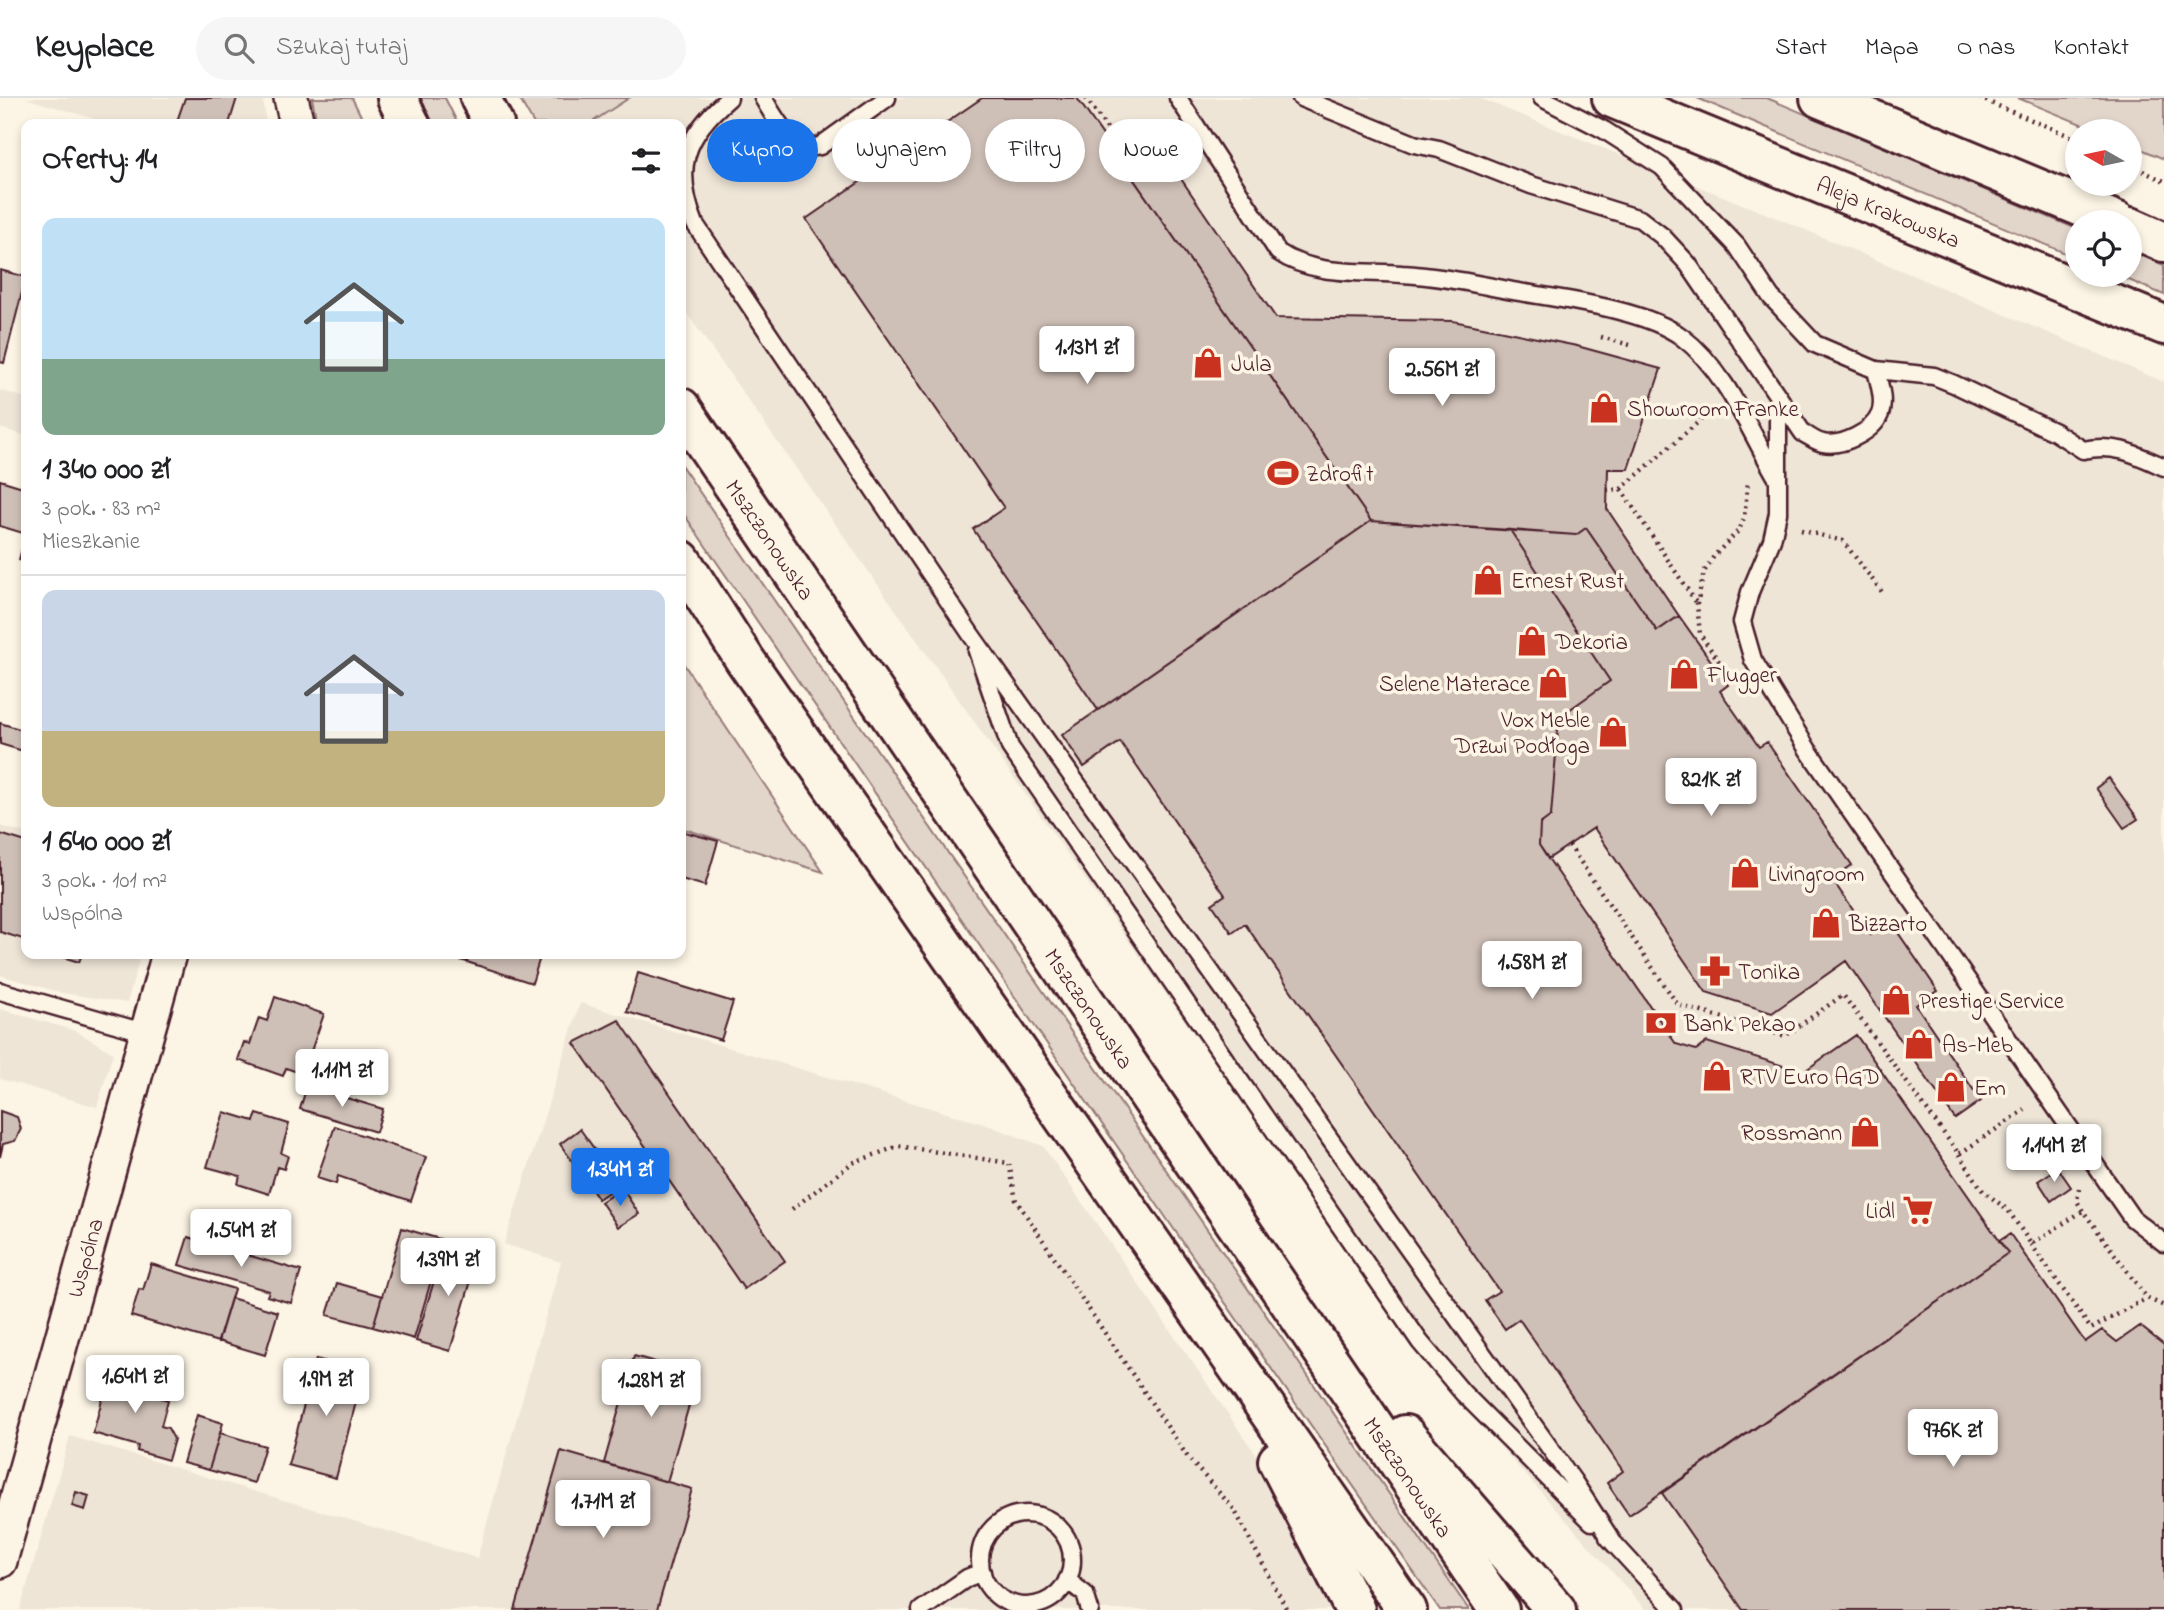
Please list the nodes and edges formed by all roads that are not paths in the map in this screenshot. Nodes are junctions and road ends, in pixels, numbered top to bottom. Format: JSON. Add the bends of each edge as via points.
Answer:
{"nodes":[{"id":1,"x":291,"y":98,"type":"edge"},
{"id":2,"x":397,"y":98,"type":"edge"},
{"id":3,"x":480,"y":98,"type":"edge"},
{"id":4,"x":729,"y":98,"type":"edge"},
{"id":5,"x":763,"y":98,"type":"edge"},
{"id":6,"x":887,"y":98,"type":"edge"},
{"id":7,"x":1178,"y":98,"type":"edge"},
{"id":8,"x":1301,"y":98,"type":"edge"},
{"id":9,"x":1542,"y":98,"type":"edge"},
{"id":10,"x":1612,"y":98,"type":"edge"},
{"id":11,"x":1820,"y":98,"type":"edge"},
{"id":12,"x":296,"y":119,"type":"edge"},
{"id":13,"x":408,"y":119,"type":"edge"},
{"id":14,"x":491,"y":119,"type":"edge"},
{"id":15,"x":686,"y":156,"type":"edge"},
{"id":16,"x":686,"y":200,"type":"edge"},
{"id":17,"x":2089,"y":210,"type":"edge"},
{"id":18,"x":2142,"y":232,"type":"edge"},
{"id":19,"x":2164,"y":242,"type":"edge"},
{"id":20,"x":2164,"y":325,"type":"edge"},
{"id":21,"x":1876,"y":370,"type":"junction"},
{"id":22,"x":1778,"y":397,"type":"junction"},
{"id":23,"x":686,"y":415,"type":"edge"},
{"id":24,"x":2164,"y":467,"type":"edge"},
{"id":25,"x":1777,"y":479,"type":"junction"},
{"id":26,"x":686,"y":568,"type":"edge"},
{"id":27,"x":972,"y":636,"type":"junction"},
{"id":28,"x":168,"y":959,"type":"edge"},
{"id":29,"x":0,"y":991,"type":"edge"},
{"id":30,"x":147,"y":1033,"type":"junction"},
{"id":31,"x":2164,"y":1243,"type":"edge"},
{"id":32,"x":1266,"y":1270,"type":"junction"},
{"id":33,"x":1210,"y":1329,"type":"junction"},
{"id":34,"x":1614,"y":1544,"type":"junction"},
{"id":35,"x":0,"y":1561,"type":"edge"},
{"id":36,"x":982,"y":1572,"type":"junction"},
{"id":37,"x":1068,"y":1580,"type":"junction"},
{"id":38,"x":1040,"y":1607,"type":"edge"},
{"id":39,"x":921,"y":1610,"type":"edge"},
{"id":40,"x":1090,"y":1610,"type":"edge"},
{"id":41,"x":1355,"y":1610,"type":"edge"},
{"id":42,"x":1407,"y":1610,"type":"edge"},
{"id":43,"x":1499,"y":1610,"type":"edge"},
{"id":44,"x":1556,"y":1610,"type":"edge"},
{"id":45,"x":1675,"y":1610,"type":"edge"}],
"edges":[{"from":1,"to":12,"type":"street"},
{"from":2,"to":13,"type":"main road"},
{"from":3,"to":14,"type":"main road"},
{"from":4,"to":15,"type":"lane","via":[[703,122]]},
{"from":5,"to":6,"type":"lane","via":[[798,144],[812,148]]},
{"from":7,"to":25,"type":"lane","via":[[1278,252],[1288,259],[1313,268],[1435,276],[1574,302],[1666,328],[1706,360]]},
{"from":8,"to":22,"type":"lane","via":[[1414,144],[1640,219],[1688,264]]},
{"from":9,"to":21,"type":"lane","via":[[1662,167],[1738,246],[1771,297],[1807,338]]},
{"from":10,"to":20,"type":"main road","name":"Aleja Krakowska"},
{"from":11,"to":17,"type":"main road"},
{"from":16,"to":27,"type":"lane","via":[[695,224]]},
{"from":18,"to":19,"type":"main road"},
{"from":21,"to":22,"type":"lane","via":[[1880,414],[1860,434],[1839,442],[1824,444],[1803,433]]},
{"from":21,"to":24,"type":"lane","via":[[1934,376],[2056,432],[2083,450],[2110,446]]},
{"from":22,"to":25,"type":"lane"},
{"from":23,"to":32,"type":"main road","name":"Mszczonowska"},
{"from":25,"to":31,"type":"lane","via":[[1774,532],[1742,622],[1761,678],[2132,1218]]},
{"from":26,"to":33,"type":"main road","via":[[745,660]]},
{"from":27,"to":34,"type":"lane"},
{"from":27,"to":34,"type":"lane","via":[[1010,747],[1420,1342],[1463,1393]]},
{"from":28,"to":30,"type":"street","name":"Wspólna"},
{"from":29,"to":30,"type":"lane"},
{"from":30,"to":35,"type":"street","name":"Wspólna"},
{"from":32,"to":43,"type":"main road","name":"Mszczonowska"},
{"from":32,"to":44,"type":"main road"},
{"from":33,"to":41,"type":"main road"},
{"from":33,"to":42,"type":"main road"},
{"from":34,"to":45,"type":"lane"},
{"from":36,"to":37,"type":"lane","via":[[980,1556],[990,1532],[1010,1517],[1023,1514],[1052,1522],[1063,1532],[1072,1560]]},
{"from":36,"to":38,"type":"lane","via":[[996,1595],[1008,1603]]},
{"from":36,"to":39,"type":"lane"},
{"from":37,"to":38,"type":"lane"},
{"from":37,"to":40,"type":"lane","via":[[1085,1594]]}]}
